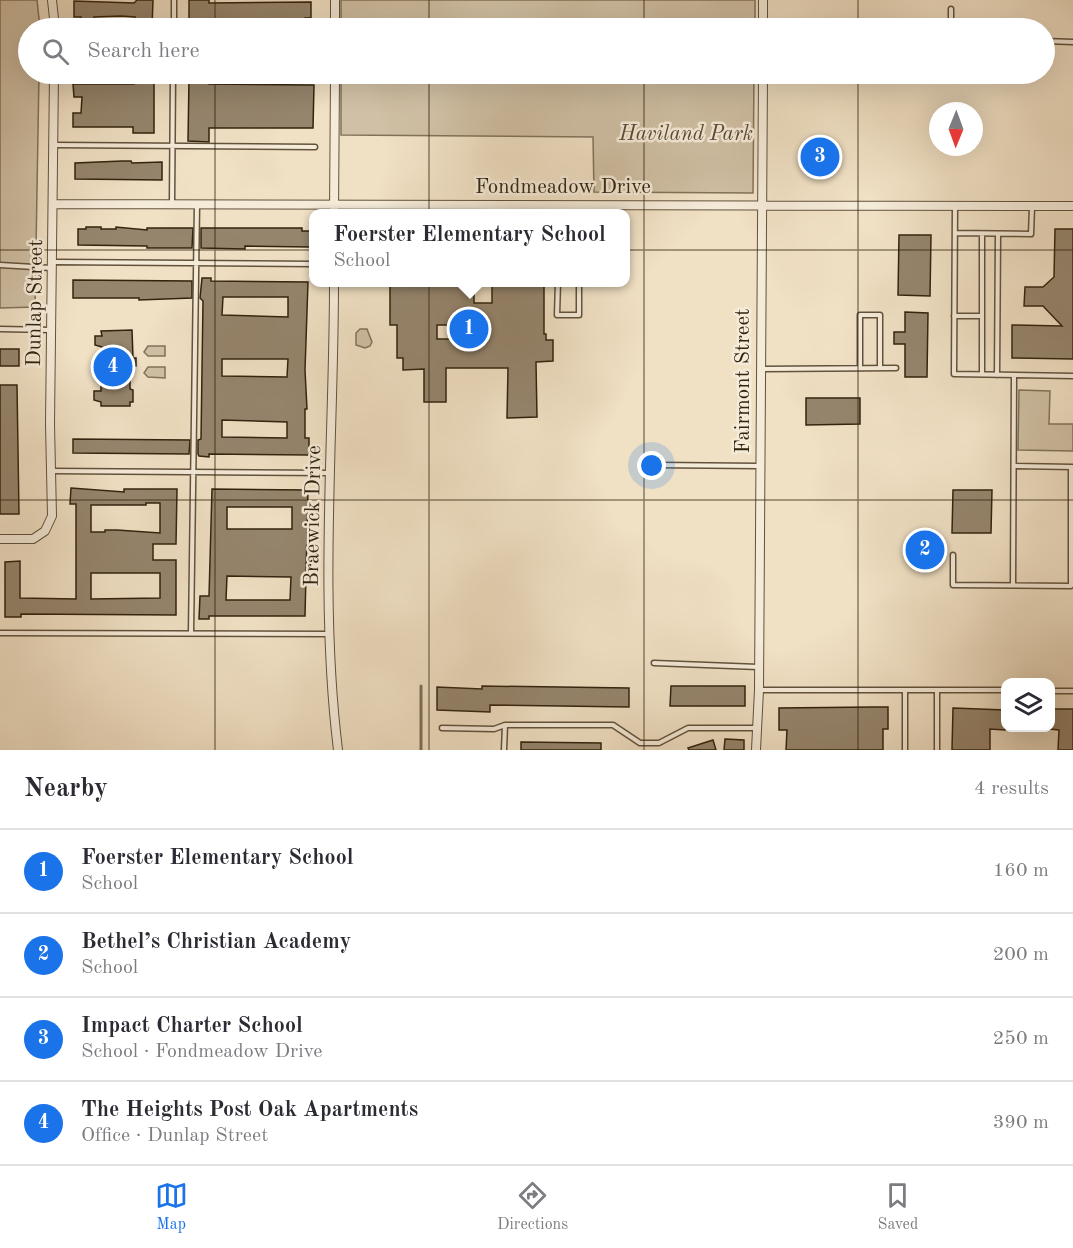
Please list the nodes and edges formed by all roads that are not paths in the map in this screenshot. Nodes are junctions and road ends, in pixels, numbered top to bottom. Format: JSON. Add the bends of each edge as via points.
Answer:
{"nodes":[{"id":1,"x":52,"y":0,"type":"edge"},
{"id":2,"x":174,"y":0,"type":"edge"},
{"id":3,"x":335,"y":0,"type":"edge"},
{"id":4,"x":763,"y":0,"type":"edge"},
{"id":5,"x":951,"y":9,"type":"dead end"},
{"id":6,"x":54,"y":18,"type":"edge"},
{"id":7,"x":174,"y":18,"type":"edge"},
{"id":8,"x":335,"y":18,"type":"edge"},
{"id":9,"x":763,"y":18,"type":"edge"},
{"id":10,"x":951,"y":18,"type":"edge"},
{"id":11,"x":1055,"y":42,"type":"edge"},
{"id":12,"x":1073,"y":42,"type":"edge"},
{"id":13,"x":54,"y":84,"type":"edge"},
{"id":14,"x":173,"y":84,"type":"edge"},
{"id":15,"x":335,"y":84,"type":"edge"},
{"id":16,"x":763,"y":84,"type":"edge"},
{"id":17,"x":53,"y":145,"type":"junction"},
{"id":18,"x":172,"y":146,"type":"junction"},
{"id":19,"x":315,"y":147,"type":"dead end"},
{"id":20,"x":172,"y":203,"type":"junction"},
{"id":21,"x":197,"y":203,"type":"junction"},
{"id":22,"x":53,"y":204,"type":"junction"},
{"id":23,"x":334,"y":204,"type":"junction"},
{"id":24,"x":568,"y":204,"type":"junction"},
{"id":25,"x":762,"y":205,"type":"junction"},
{"id":26,"x":955,"y":206,"type":"junction"},
{"id":27,"x":1032,"y":206,"type":"junction"},
{"id":28,"x":1073,"y":206,"type":"edge"},
{"id":29,"x":334,"y":209,"type":"edge"},
{"id":30,"x":568,"y":209,"type":"edge"},
{"id":31,"x":955,"y":234,"type":"junction"},
{"id":32,"x":982,"y":234,"type":"junction"},
{"id":33,"x":998,"y":234,"type":"junction"},
{"id":34,"x":196,"y":263,"type":"junction"},
{"id":35,"x":309,"y":264,"type":"edge"},
{"id":36,"x":0,"y":265,"type":"edge"},
{"id":37,"x":52,"y":265,"type":"junction"},
{"id":38,"x":334,"y":287,"type":"edge"},
{"id":39,"x":558,"y":287,"type":"edge"},
{"id":40,"x":579,"y":287,"type":"edge"},
{"id":41,"x":954,"y":316,"type":"junction"},
{"id":42,"x":982,"y":316,"type":"junction"},
{"id":43,"x":0,"y":329,"type":"edge"},
{"id":44,"x":52,"y":330,"type":"junction"},
{"id":45,"x":860,"y":368,"type":"junction"},
{"id":46,"x":880,"y":368,"type":"junction"},
{"id":47,"x":896,"y":368,"type":"dead end"},
{"id":48,"x":760,"y":369,"type":"junction"},
{"id":49,"x":982,"y":375,"type":"junction"},
{"id":50,"x":997,"y":375,"type":"junction"},
{"id":51,"x":1014,"y":375,"type":"junction"},
{"id":52,"x":1073,"y":376,"type":"edge"},
{"id":53,"x":655,"y":465,"type":"dead end"},
{"id":54,"x":760,"y":466,"type":"junction"},
{"id":55,"x":1013,"y":466,"type":"junction"},
{"id":56,"x":1072,"y":467,"type":"edge"},
{"id":57,"x":51,"y":471,"type":"junction"},
{"id":58,"x":193,"y":471,"type":"junction"},
{"id":59,"x":330,"y":473,"type":"junction"},
{"id":60,"x":0,"y":539,"type":"edge"},
{"id":61,"x":1072,"y":540,"type":"edge"},
{"id":62,"x":953,"y":555,"type":"dead end"},
{"id":63,"x":1012,"y":585,"type":"junction"},
{"id":64,"x":0,"y":633,"type":"edge"},
{"id":65,"x":191,"y":633,"type":"junction"},
{"id":66,"x":329,"y":634,"type":"junction"},
{"id":67,"x":654,"y":663,"type":"dead end"},
{"id":68,"x":759,"y":668,"type":"junction"},
{"id":69,"x":759,"y":690,"type":"junction"},
{"id":70,"x":905,"y":690,"type":"junction"},
{"id":71,"x":937,"y":690,"type":"junction"},
{"id":72,"x":1001,"y":690,"type":"edge"},
{"id":73,"x":1055,"y":691,"type":"edge"},
{"id":74,"x":1073,"y":691,"type":"edge"},
{"id":75,"x":505,"y":725,"type":"junction"},
{"id":76,"x":757,"y":728,"type":"junction"},
{"id":77,"x":442,"y":729,"type":"dead end"},
{"id":78,"x":338,"y":750,"type":"edge"},
{"id":79,"x":504,"y":750,"type":"edge"},
{"id":80,"x":756,"y":750,"type":"edge"},
{"id":81,"x":905,"y":750,"type":"edge"},
{"id":82,"x":937,"y":750,"type":"edge"}],
"edges":[{"from":1,"to":6,"type":"street"},
{"from":2,"to":7,"type":"lane"},
{"from":3,"to":8,"type":"street"},
{"from":4,"to":9,"type":"street"},
{"from":5,"to":10,"type":"lane"},
{"from":11,"to":12,"type":"lane"},
{"from":13,"to":17,"type":"street","name":"Dunlap Street"},
{"from":14,"to":18,"type":"lane"},
{"from":15,"to":23,"type":"street"},
{"from":16,"to":25,"type":"street","name":"Fairmont Street"},
{"from":17,"to":18,"type":"lane"},
{"from":17,"to":22,"type":"street","name":"Dunlap Street"},
{"from":18,"to":19,"type":"lane"},
{"from":18,"to":20,"type":"lane"},
{"from":20,"to":21,"type":"street","name":"Fondmeadow Drive"},
{"from":20,"to":22,"type":"street","name":"Fondmeadow Drive"},
{"from":21,"to":23,"type":"street","name":"Fondmeadow Drive"},
{"from":21,"to":34,"type":"lane"},
{"from":22,"to":37,"type":"street","name":"Dunlap Street"},
{"from":23,"to":24,"type":"street","name":"Fondmeadow Drive"},
{"from":23,"to":29,"type":"street"},
{"from":24,"to":25,"type":"street","name":"Fondmeadow Drive"},
{"from":24,"to":30,"type":"lane"},
{"from":25,"to":26,"type":"street","name":"Fondmeadow Drive"},
{"from":25,"to":48,"type":"street","name":"Fairmont Street"},
{"from":26,"to":27,"type":"street","name":"Fondmeadow Drive"},
{"from":26,"to":31,"type":"lane"},
{"from":27,"to":28,"type":"street","name":"Fondmeadow Drive"},
{"from":27,"to":33,"type":"lane","via":[[1031,234]]},
{"from":31,"to":32,"type":"lane"},
{"from":31,"to":41,"type":"lane"},
{"from":32,"to":33,"type":"lane"},
{"from":32,"to":42,"type":"lane"},
{"from":33,"to":50,"type":"lane"},
{"from":34,"to":35,"type":"lane"},
{"from":34,"to":37,"type":"lane"},
{"from":34,"to":58,"type":"lane"},
{"from":36,"to":37,"type":"lane"},
{"from":37,"to":44,"type":"street","name":"Dunlap Street"},
{"from":38,"to":59,"type":"street","name":"Braewick Drive"},
{"from":39,"to":40,"type":"lane","via":[[557,315],[579,315]]},
{"from":41,"to":42,"type":"lane"},
{"from":41,"to":49,"type":"lane","via":[[954,374]]},
{"from":42,"to":49,"type":"lane"},
{"from":43,"to":44,"type":"lane"},
{"from":44,"to":57,"type":"street","name":"Dunlap Street"},
{"from":45,"to":46,"type":"lane"},
{"from":45,"to":46,"type":"lane","via":[[860,315],[880,315]]},
{"from":45,"to":48,"type":"lane"},
{"from":46,"to":47,"type":"lane"},
{"from":48,"to":54,"type":"street","name":"Fairmont Street"},
{"from":49,"to":50,"type":"lane"},
{"from":50,"to":51,"type":"lane"},
{"from":51,"to":52,"type":"lane"},
{"from":51,"to":55,"type":"lane"},
{"from":53,"to":54,"type":"lane"},
{"from":54,"to":68,"type":"street","name":"Fairmont Street"},
{"from":55,"to":56,"type":"lane"},
{"from":55,"to":63,"type":"lane"},
{"from":56,"to":61,"type":"lane"},
{"from":57,"to":58,"type":"lane"},
{"from":57,"to":60,"type":"street","name":"Dunlap Street","via":[[51,516],[45,531],[33,539]]},
{"from":58,"to":59,"type":"lane"},
{"from":58,"to":65,"type":"lane"},
{"from":59,"to":66,"type":"street","name":"Braewick Drive"},
{"from":61,"to":63,"type":"lane","via":[[1071,586]]},
{"from":62,"to":63,"type":"lane","via":[[953,585]]},
{"from":64,"to":65,"type":"lane"},
{"from":65,"to":66,"type":"lane"},
{"from":66,"to":78,"type":"street","name":"Braewick Drive"},
{"from":67,"to":68,"type":"lane"},
{"from":68,"to":69,"type":"street","name":"Fairmont Street"},
{"from":69,"to":70,"type":"lane"},
{"from":69,"to":76,"type":"street","name":"Fairmont Street"},
{"from":70,"to":71,"type":"lane"},
{"from":70,"to":81,"type":"lane"},
{"from":71,"to":72,"type":"lane"},
{"from":71,"to":82,"type":"lane"},
{"from":73,"to":74,"type":"lane"},
{"from":75,"to":76,"type":"lane","via":[[613,725],[640,743],[659,743],[688,728]]},
{"from":75,"to":77,"type":"lane","via":[[494,729]]},
{"from":75,"to":79,"type":"lane"},
{"from":76,"to":80,"type":"street","name":"Fairmont Street"}]}
